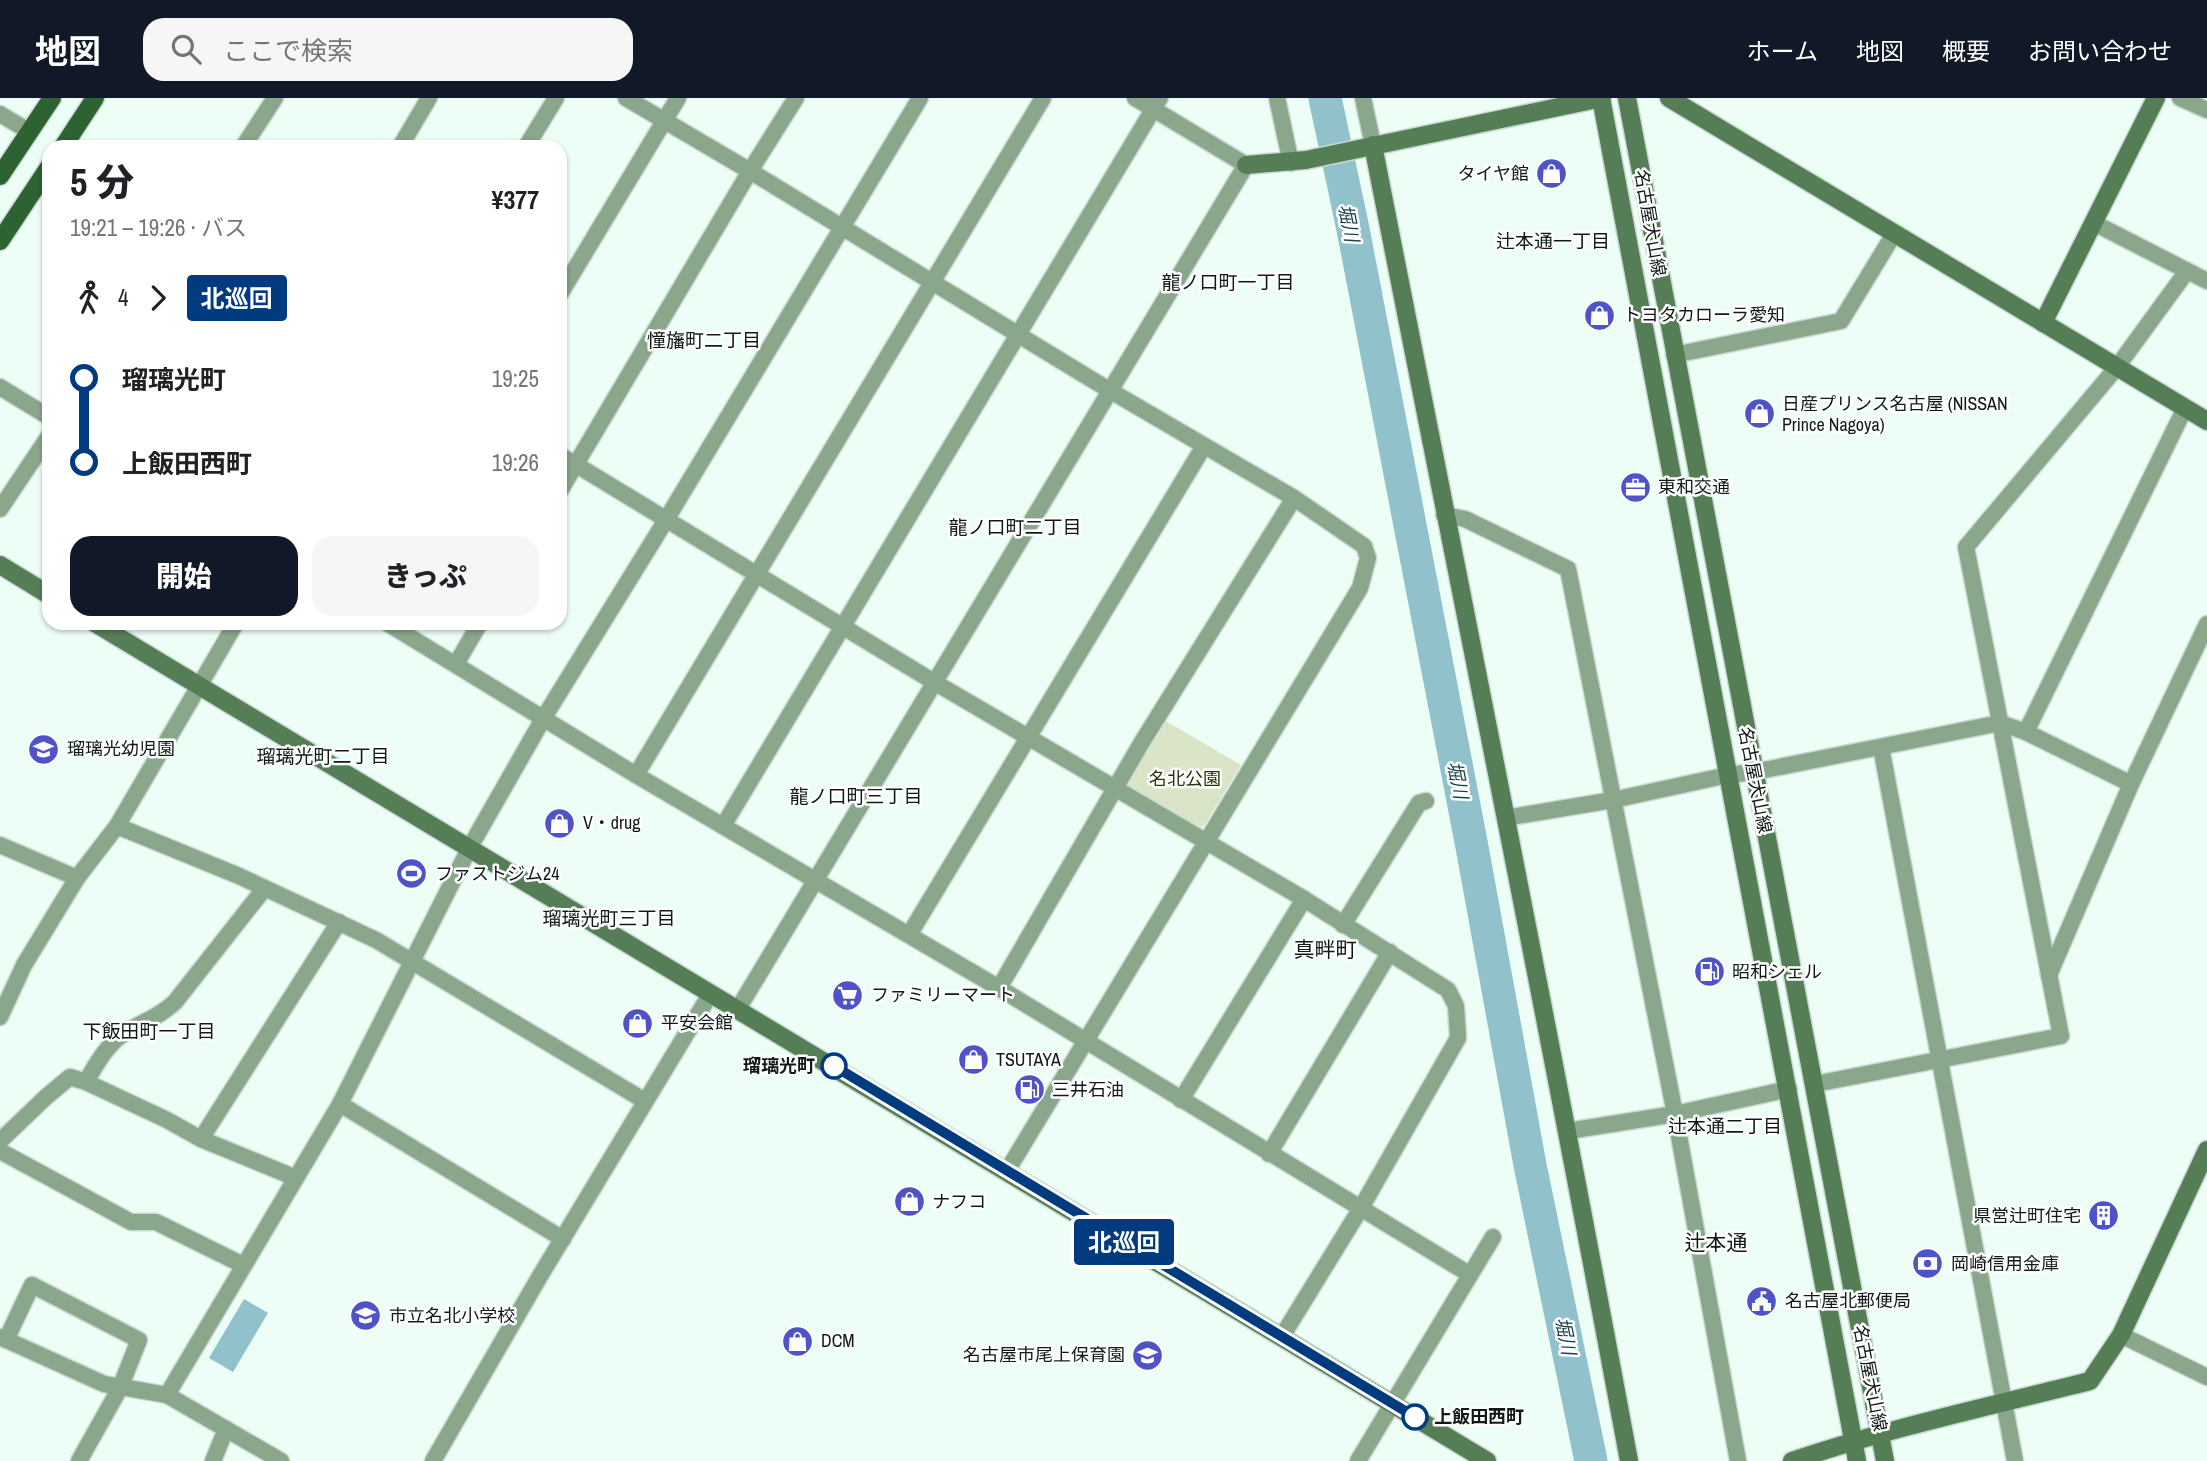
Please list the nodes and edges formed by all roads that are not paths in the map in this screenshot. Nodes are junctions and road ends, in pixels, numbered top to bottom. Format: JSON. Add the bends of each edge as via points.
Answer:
{"nodes":[{"id":1,"x":52,"y":98,"type":"edge"},
{"id":2,"x":95,"y":98,"type":"edge"},
{"id":3,"x":275,"y":98,"type":"edge"},
{"id":4,"x":429,"y":98,"type":"edge"},
{"id":5,"x":556,"y":98,"type":"edge"},
{"id":6,"x":626,"y":98,"type":"edge"},
{"id":7,"x":678,"y":98,"type":"edge"},
{"id":8,"x":796,"y":98,"type":"edge"},
{"id":9,"x":920,"y":98,"type":"edge"},
{"id":10,"x":1042,"y":98,"type":"edge"},
{"id":11,"x":1135,"y":98,"type":"edge"},
{"id":12,"x":1277,"y":98,"type":"edge"},
{"id":13,"x":1363,"y":98,"type":"edge"},
{"id":14,"x":1602,"y":98,"type":"edge"},
{"id":15,"x":1627,"y":98,"type":"edge"},
{"id":16,"x":1670,"y":98,"type":"edge"},
{"id":17,"x":2156,"y":98,"type":"edge"},
{"id":18,"x":2180,"y":98,"type":"edge"},
{"id":19,"x":1157,"y":103,"type":"edge"},
{"id":20,"x":2207,"y":110,"type":"edge"},
{"id":21,"x":0,"y":114,"type":"edge"},
{"id":22,"x":663,"y":121,"type":"junction"},
{"id":23,"x":30,"y":132,"type":"junction"},
{"id":24,"x":68,"y":140,"type":"edge"},
{"id":25,"x":248,"y":140,"type":"edge"},
{"id":26,"x":404,"y":140,"type":"edge"},
{"id":27,"x":530,"y":140,"type":"edge"},
{"id":28,"x":1365,"y":147,"type":"junction"},
{"id":29,"x":1291,"y":163,"type":"junction"},
{"id":30,"x":1246,"y":165,"type":"junction"},
{"id":31,"x":750,"y":171,"type":"junction"},
{"id":32,"x":0,"y":176,"type":"edge"},
{"id":33,"x":42,"y":178,"type":"edge"},
{"id":34,"x":2094,"y":223,"type":"junction"},
{"id":35,"x":842,"y":228,"type":"junction"},
{"id":36,"x":1894,"y":234,"type":"junction"},
{"id":37,"x":0,"y":241,"type":"edge"},
{"id":38,"x":2187,"y":271,"type":"junction"},
{"id":39,"x":2207,"y":281,"type":"edge"},
{"id":40,"x":567,"y":282,"type":"edge"},
{"id":41,"x":932,"y":283,"type":"junction"},
{"id":42,"x":2043,"y":323,"type":"junction"},
{"id":43,"x":1018,"y":334,"type":"junction"},
{"id":44,"x":1674,"y":355,"type":"junction"},
{"id":45,"x":2117,"y":367,"type":"junction"},
{"id":46,"x":0,"y":387,"type":"edge"},
{"id":47,"x":1109,"y":390,"type":"junction"},
{"id":48,"x":2185,"y":408,"type":"junction"},
{"id":49,"x":42,"y":413,"type":"edge"},
{"id":50,"x":2207,"y":421,"type":"edge"},
{"id":51,"x":42,"y":446,"type":"edge"},
{"id":52,"x":1203,"y":446,"type":"junction"},
{"id":53,"x":567,"y":459,"type":"edge"},
{"id":54,"x":576,"y":464,"type":"junction"},
{"id":55,"x":567,"y":479,"type":"edge"},
{"id":56,"x":1294,"y":498,"type":"junction"},
{"id":57,"x":0,"y":509,"type":"edge"},
{"id":58,"x":1444,"y":515,"type":"junction"},
{"id":59,"x":666,"y":520,"type":"junction"},
{"id":60,"x":0,"y":565,"type":"edge"},
{"id":61,"x":758,"y":574,"type":"junction"},
{"id":62,"x":42,"y":591,"type":"edge"},
{"id":63,"x":2207,"y":624,"type":"edge"},
{"id":64,"x":843,"y":627,"type":"junction"},
{"id":65,"x":107,"y":630,"type":"edge"},
{"id":66,"x":232,"y":630,"type":"edge"},
{"id":67,"x":399,"y":630,"type":"edge"},
{"id":68,"x":476,"y":630,"type":"edge"},
{"id":69,"x":456,"y":664,"type":"junction"},
{"id":70,"x":934,"y":682,"type":"junction"},
{"id":71,"x":199,"y":685,"type":"junction"},
{"id":72,"x":543,"y":719,"type":"junction"},
{"id":73,"x":2000,"y":723,"type":"junction"},
{"id":74,"x":2026,"y":732,"type":"junction"},
{"id":75,"x":1030,"y":737,"type":"junction"},
{"id":76,"x":1881,"y":747,"type":"junction"},
{"id":77,"x":1754,"y":772,"type":"junction"},
{"id":78,"x":636,"y":775,"type":"junction"},
{"id":79,"x":1728,"y":775,"type":"junction"},
{"id":80,"x":2131,"y":784,"type":"junction"},
{"id":81,"x":1116,"y":788,"type":"junction"},
{"id":82,"x":1613,"y":800,"type":"junction"},
{"id":83,"x":1426,"y":801,"type":"dead end"},
{"id":84,"x":1505,"y":818,"type":"junction"},
{"id":85,"x":117,"y":826,"type":"junction"},
{"id":86,"x":723,"y":826,"type":"junction"},
{"id":87,"x":1206,"y":844,"type":"junction"},
{"id":88,"x":0,"y":845,"type":"edge"},
{"id":89,"x":470,"y":847,"type":"junction"},
{"id":90,"x":77,"y":878,"type":"junction"},
{"id":91,"x":814,"y":881,"type":"junction"},
{"id":92,"x":264,"y":889,"type":"junction"},
{"id":93,"x":1304,"y":900,"type":"junction"},
{"id":94,"x":339,"y":922,"type":"junction"},
{"id":95,"x":1343,"y":925,"type":"junction"},
{"id":96,"x":909,"y":934,"type":"junction"},
{"id":97,"x":1390,"y":952,"type":"junction"},
{"id":98,"x":412,"y":961,"type":"junction"},
{"id":99,"x":2049,"y":975,"type":"junction"},
{"id":100,"x":999,"y":988,"type":"junction"},
{"id":101,"x":711,"y":993,"type":"junction"},
{"id":102,"x":738,"y":1009,"type":"junction"},
{"id":103,"x":0,"y":1017,"type":"edge"},
{"id":104,"x":1085,"y":1041,"type":"junction"},
{"id":105,"x":1940,"y":1060,"type":"junction"},
{"id":106,"x":86,"y":1082,"type":"junction"},
{"id":107,"x":1815,"y":1084,"type":"junction"},
{"id":108,"x":1789,"y":1090,"type":"junction"},
{"id":109,"x":1181,"y":1100,"type":"junction"},
{"id":110,"x":645,"y":1101,"type":"junction"},
{"id":111,"x":340,"y":1104,"type":"junction"},
{"id":112,"x":1675,"y":1114,"type":"junction"},
{"id":113,"x":1568,"y":1131,"type":"junction"},
{"id":114,"x":201,"y":1139,"type":"junction"},
{"id":115,"x":0,"y":1141,"type":"edge"},
{"id":116,"x":2207,"y":1150,"type":"edge"},
{"id":117,"x":0,"y":1151,"type":"edge"},
{"id":118,"x":1269,"y":1153,"type":"junction"},
{"id":119,"x":1007,"y":1171,"type":"junction"},
{"id":120,"x":296,"y":1178,"type":"junction"},
{"id":121,"x":1361,"y":1208,"type":"junction"},
{"id":122,"x":1493,"y":1237,"type":"dead end"},
{"id":123,"x":564,"y":1239,"type":"junction"},
{"id":124,"x":243,"y":1265,"type":"junction"},
{"id":125,"x":1469,"y":1275,"type":"junction"},
{"id":126,"x":2122,"y":1335,"type":"junction"},
{"id":127,"x":1281,"y":1338,"type":"junction"},
{"id":128,"x":3,"y":1339,"type":"edge"},
{"id":129,"x":2207,"y":1377,"type":"edge"},
{"id":130,"x":120,"y":1388,"type":"junction"},
{"id":131,"x":167,"y":1395,"type":"junction"},
{"id":132,"x":1393,"y":1403,"type":"junction"},
{"id":133,"x":2004,"y":1403,"type":"junction"},
{"id":134,"x":226,"y":1429,"type":"junction"},
{"id":135,"x":1880,"y":1434,"type":"junction"},
{"id":136,"x":1853,"y":1440,"type":"junction"},
{"id":137,"x":79,"y":1461,"type":"edge"},
{"id":138,"x":213,"y":1461,"type":"edge"},
{"id":139,"x":281,"y":1461,"type":"edge"},
{"id":140,"x":433,"y":1461,"type":"edge"},
{"id":141,"x":1358,"y":1461,"type":"edge"},
{"id":142,"x":1487,"y":1461,"type":"edge"},
{"id":143,"x":1629,"y":1461,"type":"edge"},
{"id":144,"x":1738,"y":1461,"type":"edge"},
{"id":145,"x":1792,"y":1461,"type":"edge"},
{"id":146,"x":1857,"y":1461,"type":"edge"},
{"id":147,"x":1885,"y":1461,"type":"edge"},
{"id":148,"x":2015,"y":1461,"type":"edge"}],
"edges":[{"from":1,"to":23,"type":"main road"},
{"from":2,"to":24,"type":"main road"},
{"from":3,"to":25,"type":"street"},
{"from":4,"to":26,"type":"street"},
{"from":5,"to":27,"type":"street"},
{"from":6,"to":22,"type":"street"},
{"from":7,"to":22,"type":"street"},
{"from":8,"to":31,"type":"street"},
{"from":9,"to":35,"type":"street"},
{"from":10,"to":41,"type":"street"},
{"from":11,"to":19,"type":"street"},
{"from":12,"to":29,"type":"street"},
{"from":13,"to":28,"type":"street"},
{"from":14,"to":28,"type":"street"},
{"from":14,"to":79,"type":"street","name":"名古屋犬山線"},
{"from":15,"to":44,"type":"street","name":"名古屋犬山線"},
{"from":16,"to":36,"type":"street"},
{"from":17,"to":34,"type":"street"},
{"from":18,"to":20,"type":"street"},
{"from":19,"to":30,"type":"street"},
{"from":19,"to":43,"type":"street"},
{"from":21,"to":23,"type":"street"},
{"from":22,"to":31,"type":"street"},
{"from":22,"to":40,"type":"street"},
{"from":23,"to":32,"type":"main road"},
{"from":28,"to":29,"type":"street"},
{"from":28,"to":58,"type":"street"},
{"from":29,"to":30,"type":"street"},
{"from":30,"to":47,"type":"street"},
{"from":31,"to":35,"type":"street"},
{"from":31,"to":54,"type":"street"},
{"from":33,"to":37,"type":"main road"},
{"from":34,"to":38,"type":"street"},
{"from":34,"to":42,"type":"street"},
{"from":35,"to":41,"type":"street"},
{"from":35,"to":59,"type":"street"},
{"from":36,"to":42,"type":"street"},
{"from":36,"to":44,"type":"street","via":[[1842,321]]},
{"from":38,"to":39,"type":"street"},
{"from":38,"to":45,"type":"street"},
{"from":41,"to":43,"type":"street"},
{"from":41,"to":61,"type":"street"},
{"from":42,"to":45,"type":"street"},
{"from":43,"to":47,"type":"street"},
{"from":43,"to":64,"type":"street"},
{"from":44,"to":77,"type":"street","name":"名古屋犬山線"},
{"from":45,"to":48,"type":"street"},
{"from":45,"to":73,"type":"street","via":[[1966,547]]},
{"from":46,"to":49,"type":"street"},
{"from":47,"to":52,"type":"street"},
{"from":47,"to":70,"type":"street"},
{"from":48,"to":50,"type":"street"},
{"from":48,"to":74,"type":"street"},
{"from":51,"to":57,"type":"street"},
{"from":52,"to":56,"type":"street"},
{"from":52,"to":75,"type":"street"},
{"from":53,"to":54,"type":"street"},
{"from":54,"to":55,"type":"street"},
{"from":54,"to":59,"type":"street"},
{"from":56,"to":81,"type":"street"},
{"from":56,"to":87,"type":"street","via":[[1364,546],[1368,558],[1360,588]]},
{"from":58,"to":82,"type":"street","via":[[1465,519],[1568,569]]},
{"from":58,"to":84,"type":"street"},
{"from":59,"to":61,"type":"street"},
{"from":59,"to":72,"type":"street"},
{"from":60,"to":62,"type":"street"},
{"from":61,"to":64,"type":"street"},
{"from":61,"to":78,"type":"street"},
{"from":63,"to":80,"type":"street"},
{"from":64,"to":70,"type":"street"},
{"from":64,"to":86,"type":"street"},
{"from":65,"to":71,"type":"street"},
{"from":66,"to":71,"type":"street"},
{"from":67,"to":69,"type":"street"},
{"from":68,"to":69,"type":"street"},
{"from":69,"to":72,"type":"street"},
{"from":70,"to":75,"type":"street"},
{"from":70,"to":91,"type":"street"},
{"from":71,"to":85,"type":"street"},
{"from":71,"to":89,"type":"street"},
{"from":72,"to":78,"type":"street"},
{"from":72,"to":89,"type":"street"},
{"from":73,"to":74,"type":"street"},
{"from":73,"to":76,"type":"street"},
{"from":73,"to":99,"type":"street"},
{"from":74,"to":80,"type":"street"},
{"from":75,"to":81,"type":"street"},
{"from":75,"to":96,"type":"street"},
{"from":76,"to":77,"type":"street"},
{"from":76,"to":105,"type":"street"},
{"from":77,"to":79,"type":"street"},
{"from":77,"to":107,"type":"street","name":"名古屋犬山線"},
{"from":78,"to":86,"type":"street"},
{"from":79,"to":82,"type":"street"},
{"from":79,"to":108,"type":"street","name":"名古屋犬山線"},
{"from":80,"to":99,"type":"street"},
{"from":81,"to":87,"type":"street"},
{"from":81,"to":100,"type":"street"},
{"from":82,"to":84,"type":"street"},
{"from":82,"to":112,"type":"street"},
{"from":83,"to":95,"type":"street","via":[[1419,803]]},
{"from":84,"to":113,"type":"street"},
{"from":85,"to":90,"type":"street"},
{"from":85,"to":92,"type":"street"},
{"from":86,"to":91,"type":"street"},
{"from":87,"to":93,"type":"street"},
{"from":87,"to":104,"type":"street"},
{"from":88,"to":90,"type":"street"},
{"from":89,"to":98,"type":"street"},
{"from":89,"to":101,"type":"street"},
{"from":90,"to":103,"type":"street","via":[[24,965]]},
{"from":91,"to":96,"type":"street"},
{"from":91,"to":102,"type":"street"},
{"from":92,"to":94,"type":"street"},
{"from":92,"to":106,"type":"street","via":[[175,1003],[161,1016],[125,1032],[101,1057]]},
{"from":93,"to":95,"type":"street"},
{"from":93,"to":109,"type":"street"},
{"from":94,"to":98,"type":"street"},
{"from":94,"to":114,"type":"street"},
{"from":95,"to":97,"type":"street"},
{"from":96,"to":100,"type":"street"},
{"from":97,"to":118,"type":"street"},
{"from":97,"to":121,"type":"street","via":[[1448,990],[1456,1006],[1458,1038]]},
{"from":98,"to":110,"type":"street"},
{"from":98,"to":111,"type":"street"},
{"from":99,"to":105,"type":"street","via":[[2061,1036]]},
{"from":100,"to":104,"type":"street"},
{"from":101,"to":102,"type":"street"},
{"from":101,"to":110,"type":"street"},
{"from":102,"to":119,"type":"street"},
{"from":104,"to":109,"type":"street"},
{"from":104,"to":119,"type":"street"},
{"from":105,"to":107,"type":"street"},
{"from":105,"to":133,"type":"street"},
{"from":106,"to":114,"type":"street"},
{"from":106,"to":115,"type":"street","via":[[70,1077]]},
{"from":107,"to":135,"type":"street","name":"名古屋犬山線"},
{"from":108,"to":112,"type":"street"},
{"from":108,"to":136,"type":"street","name":"名古屋犬山線"},
{"from":109,"to":118,"type":"street"},
{"from":110,"to":123,"type":"street"},
{"from":111,"to":120,"type":"street"},
{"from":111,"to":123,"type":"street"},
{"from":112,"to":113,"type":"street"},
{"from":112,"to":144,"type":"street"},
{"from":113,"to":143,"type":"street"},
{"from":114,"to":120,"type":"street"},
{"from":116,"to":126,"type":"street"},
{"from":117,"to":124,"type":"street","via":[[131,1222],[156,1222]]},
{"from":118,"to":121,"type":"street"},
{"from":119,"to":127,"type":"street"},
{"from":120,"to":124,"type":"street"},
{"from":121,"to":125,"type":"street"},
{"from":121,"to":127,"type":"street"},
{"from":122,"to":125,"type":"street"},
{"from":123,"to":140,"type":"street"},
{"from":124,"to":131,"type":"street"},
{"from":125,"to":132,"type":"street"},
{"from":126,"to":129,"type":"street"},
{"from":126,"to":133,"type":"street","via":[[2090,1381]]},
{"from":127,"to":132,"type":"street"},
{"from":128,"to":130,"type":"street"},
{"from":128,"to":130,"type":"street","via":[[32,1285],[139,1340]]},
{"from":130,"to":131,"type":"street"},
{"from":130,"to":137,"type":"street"},
{"from":131,"to":134,"type":"street"},
{"from":132,"to":141,"type":"street"},
{"from":132,"to":142,"type":"street"},
{"from":133,"to":135,"type":"street"},
{"from":133,"to":148,"type":"street"},
{"from":134,"to":138,"type":"street"},
{"from":134,"to":139,"type":"street"},
{"from":135,"to":136,"type":"street"},
{"from":135,"to":147,"type":"street","name":"名古屋犬山線"},
{"from":136,"to":145,"type":"street"},
{"from":136,"to":146,"type":"street","name":"名古屋犬山線"}]}
